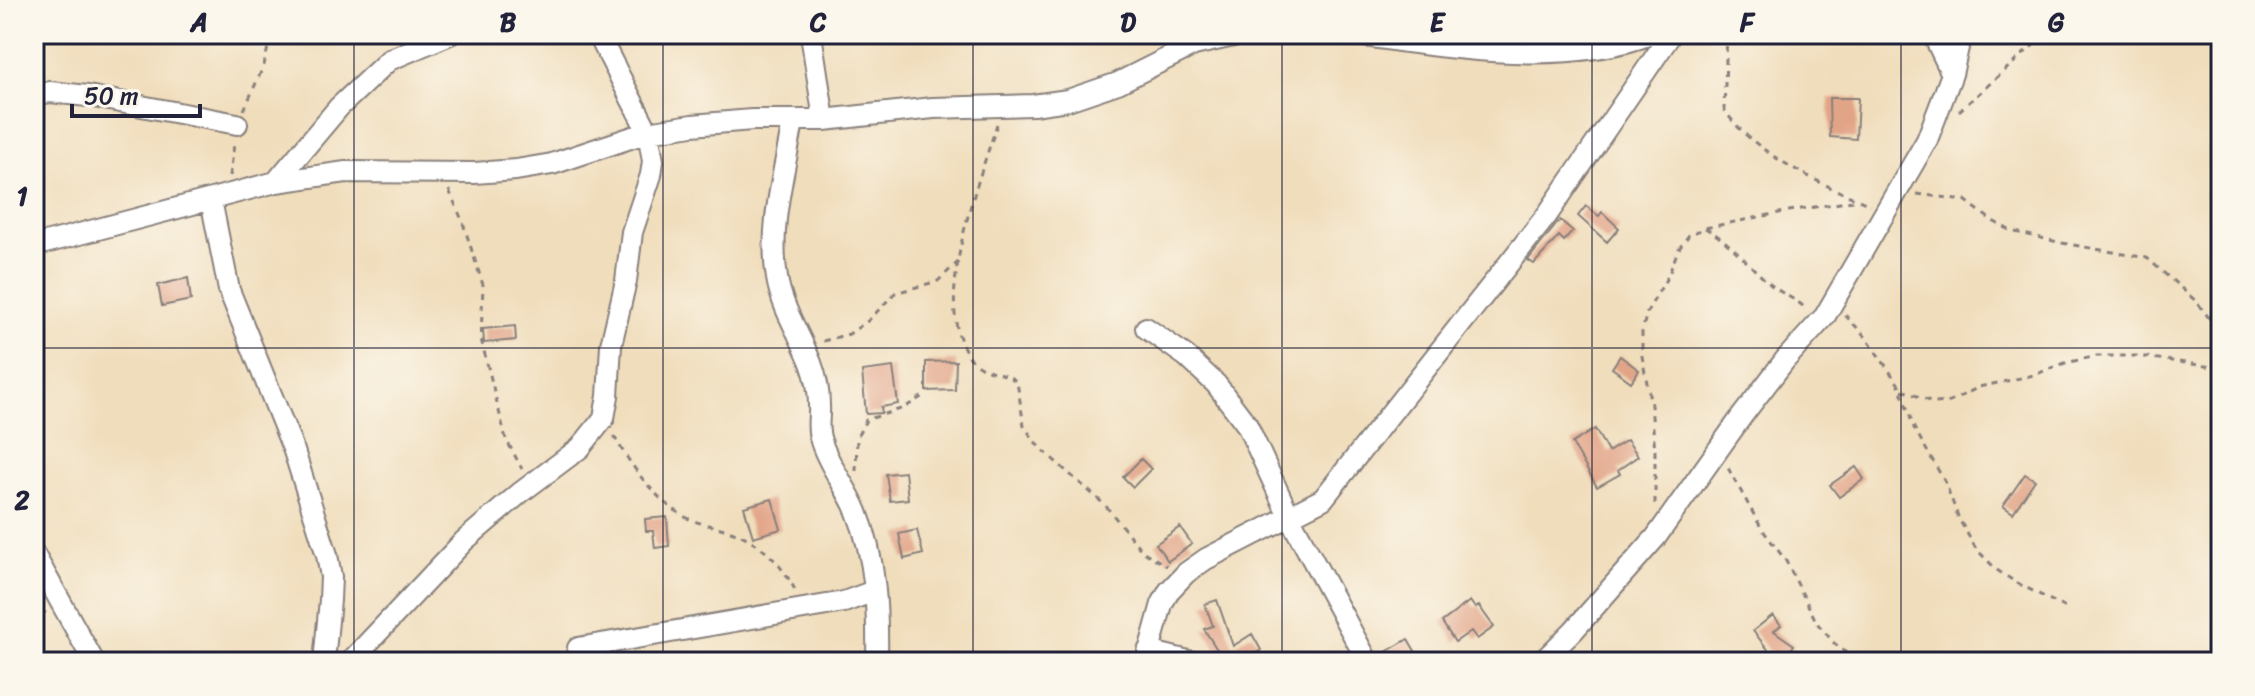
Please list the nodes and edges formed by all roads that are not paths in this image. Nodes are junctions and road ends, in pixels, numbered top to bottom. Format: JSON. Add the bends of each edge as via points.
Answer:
{"nodes":[{"id":1,"x":450,"y":34,"type":"edge"},
{"id":2,"x":598,"y":34,"type":"edge"},
{"id":3,"x":811,"y":34,"type":"edge"},
{"id":4,"x":1242,"y":34,"type":"edge"},
{"id":5,"x":1350,"y":34,"type":"edge"},
{"id":6,"x":1651,"y":34,"type":"edge"},
{"id":7,"x":1671,"y":34,"type":"edge"},
{"id":8,"x":1933,"y":34,"type":"edge"},
{"id":9,"x":1961,"y":34,"type":"edge"},
{"id":10,"x":1952,"y":74,"type":"junction"},
{"id":11,"x":34,"y":95,"type":"edge"},
{"id":12,"x":824,"y":120,"type":"junction"},
{"id":13,"x":793,"y":121,"type":"junction"},
{"id":14,"x":237,"y":124,"type":"dead end"},
{"id":15,"x":648,"y":132,"type":"junction"},
{"id":16,"x":276,"y":182,"type":"junction"},
{"id":17,"x":211,"y":200,"type":"junction"},
{"id":18,"x":34,"y":246,"type":"edge"},
{"id":19,"x":1146,"y":328,"type":"dead end"},
{"id":20,"x":1290,"y":518,"type":"junction"},
{"id":21,"x":34,"y":554,"type":"edge"},
{"id":22,"x":874,"y":591,"type":"junction"},
{"id":23,"x":578,"y":648,"type":"dead end"},
{"id":24,"x":1147,"y":657,"type":"edge"},
{"id":25,"x":1544,"y":661,"type":"edge"},
{"id":26,"x":94,"y":662,"type":"edge"},
{"id":27,"x":324,"y":662,"type":"edge"},
{"id":28,"x":350,"y":662,"type":"edge"},
{"id":29,"x":877,"y":662,"type":"edge"},
{"id":30,"x":1192,"y":662,"type":"edge"},
{"id":31,"x":1368,"y":662,"type":"edge"}],
"edges":[{"from":1,"to":16,"type":"street","via":[[389,60],[339,107]]},
{"from":2,"to":15,"type":"street"},
{"from":3,"to":12,"type":"street"},
{"from":4,"to":12,"type":"street","via":[[1194,45],[1081,96],[1033,105],[933,108]]},
{"from":5,"to":6,"type":"street","via":[[1423,46],[1528,51],[1608,45]]},
{"from":7,"to":20,"type":"street","via":[[1547,215],[1387,420],[1323,499]]},
{"from":8,"to":10,"type":"street"},
{"from":9,"to":10,"type":"street"},
{"from":10,"to":25,"type":"street","via":[[1927,140],[1816,327],[1785,360],[1656,537]]},
{"from":11,"to":14,"type":"street","via":[[88,96]]},
{"from":12,"to":13,"type":"street"},
{"from":13,"to":15,"type":"street","via":[[727,121]]},
{"from":13,"to":22,"type":"street","via":[[776,221],[775,262],[782,297],[817,388],[820,440],[857,511],[872,562]]},
{"from":15,"to":16,"type":"street","via":[[552,164],[502,171],[346,172]]},
{"from":15,"to":28,"type":"street","via":[[651,175],[634,221],[613,330],[606,410],[599,427],[464,541]]},
{"from":16,"to":17,"type":"street"},
{"from":17,"to":18,"type":"street"},
{"from":17,"to":27,"type":"street","via":[[229,290],[294,451],[327,555],[331,589]]},
{"from":19,"to":20,"type":"street","via":[[1186,356],[1231,401]]},
{"from":20,"to":24,"type":"street","via":[[1186,573],[1162,604]]},
{"from":20,"to":31,"type":"street"},
{"from":21,"to":26,"type":"street"},
{"from":22,"to":23,"type":"street","via":[[844,602]]},
{"from":22,"to":29,"type":"street"},
{"from":24,"to":30,"type":"street"}]}
